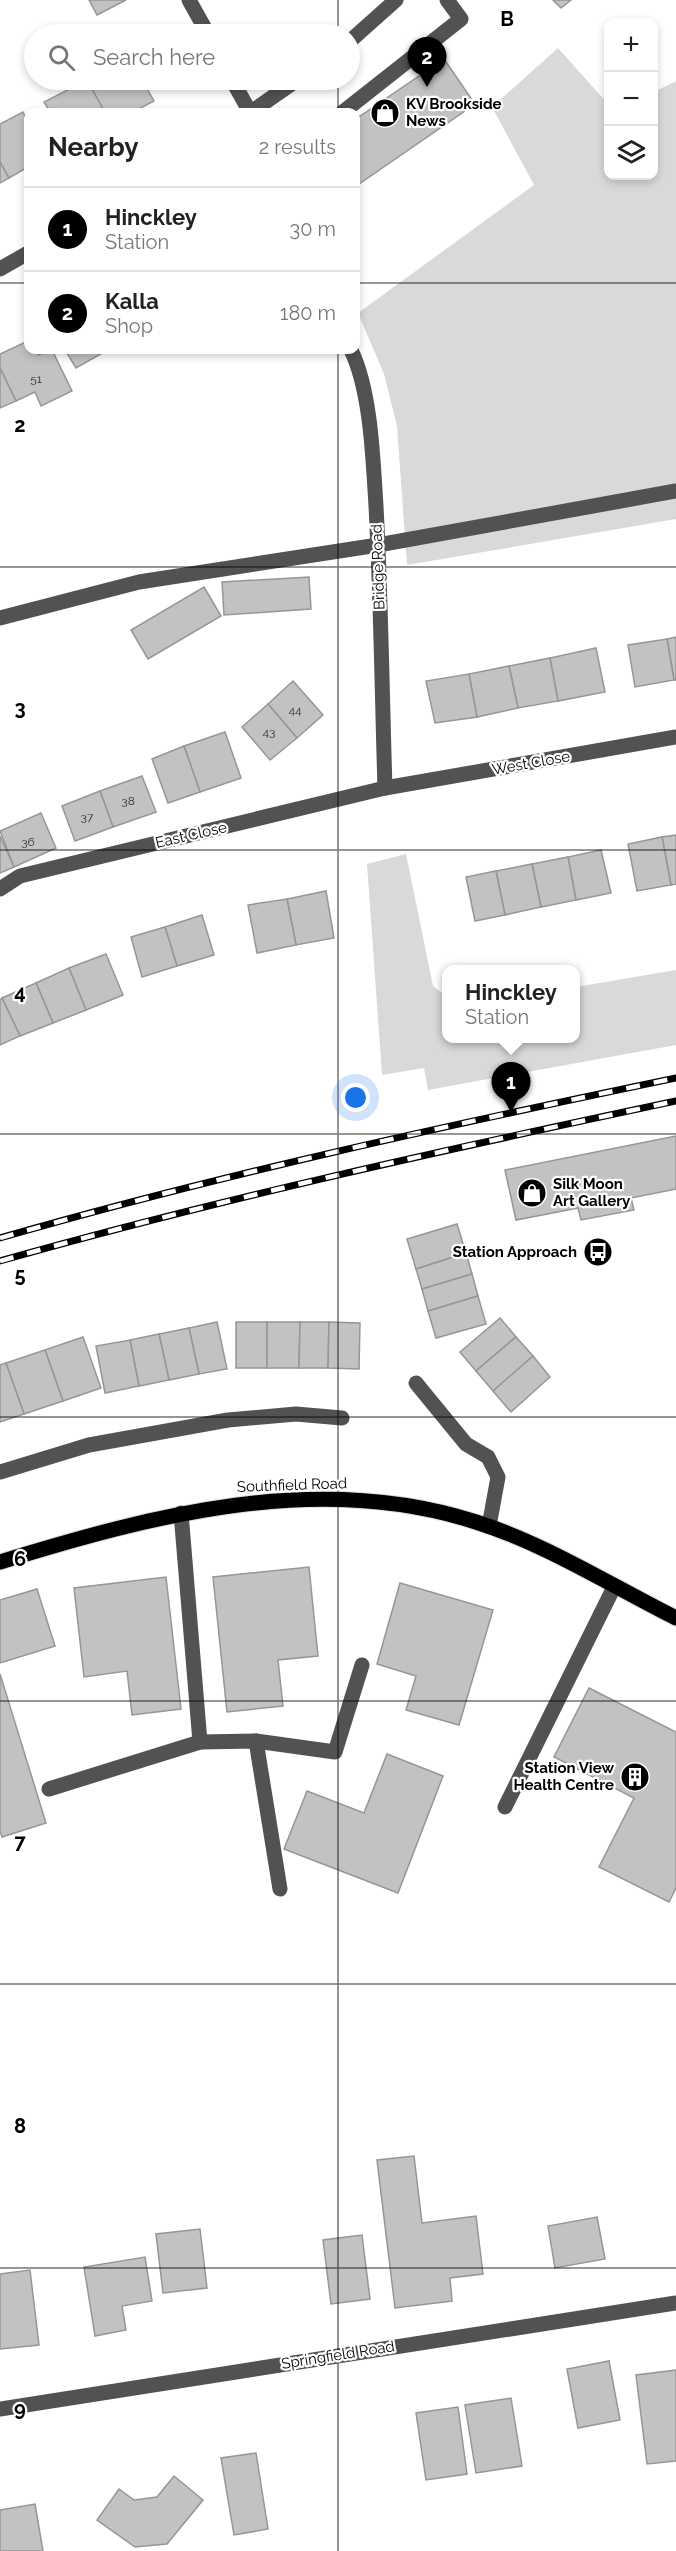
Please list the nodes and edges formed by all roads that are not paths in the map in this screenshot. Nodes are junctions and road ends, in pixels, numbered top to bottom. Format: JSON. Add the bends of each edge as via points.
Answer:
{"nodes":[{"id":1,"x":189,"y":0,"type":"edge"},
{"id":2,"x":396,"y":0,"type":"edge"},
{"id":3,"x":447,"y":0,"type":"edge"},
{"id":4,"x":202,"y":24,"type":"edge"},
{"id":5,"x":360,"y":32,"type":"edge"},
{"id":6,"x":238,"y":90,"type":"edge"},
{"id":7,"x":283,"y":90,"type":"edge"},
{"id":8,"x":249,"y":108,"type":"edge"},
{"id":9,"x":257,"y":108,"type":"edge"},
{"id":10,"x":348,"y":108,"type":"edge"},
{"id":11,"x":24,"y":256,"type":"edge"},
{"id":12,"x":0,"y":269,"type":"edge"},
{"id":13,"x":353,"y":354,"type":"edge"},
{"id":14,"x":676,"y":491,"type":"edge"},
{"id":15,"x":378,"y":545,"type":"junction"},
{"id":16,"x":0,"y":618,"type":"edge"},
{"id":17,"x":676,"y":737,"type":"edge"},
{"id":18,"x":385,"y":788,"type":"junction"},
{"id":19,"x":0,"y":889,"type":"edge"},
{"id":20,"x":416,"y":1383,"type":"dead end"},
{"id":21,"x":342,"y":1418,"type":"dead end"},
{"id":22,"x":0,"y":1472,"type":"edge"},
{"id":23,"x":181,"y":1513,"type":"junction"},
{"id":24,"x":489,"y":1527,"type":"junction"},
{"id":25,"x":0,"y":1562,"type":"edge"},
{"id":26,"x":614,"y":1587,"type":"junction"},
{"id":27,"x":676,"y":1618,"type":"edge"},
{"id":28,"x":362,"y":1665,"type":"dead end"},
{"id":29,"x":256,"y":1741,"type":"junction"},
{"id":30,"x":200,"y":1742,"type":"junction"},
{"id":31,"x":49,"y":1789,"type":"dead end"},
{"id":32,"x":505,"y":1807,"type":"dead end"},
{"id":33,"x":280,"y":1889,"type":"dead end"},
{"id":34,"x":676,"y":2303,"type":"edge"},
{"id":35,"x":0,"y":2409,"type":"edge"}],
"edges":[{"from":1,"to":4,"type":"street"},
{"from":2,"to":5,"type":"street"},
{"from":3,"to":10,"type":"street","via":[[461,19]]},
{"from":6,"to":8,"type":"street"},
{"from":7,"to":9,"type":"street"},
{"from":11,"to":12,"type":"street"},
{"from":13,"to":15,"type":"street","name":"Bridge Road","via":[[371,434]]},
{"from":14,"to":15,"type":"street"},
{"from":15,"to":16,"type":"street","via":[[139,582]]},
{"from":15,"to":18,"type":"street","name":"Bridge Road"},
{"from":17,"to":18,"type":"street","name":"West Close"},
{"from":18,"to":19,"type":"street","name":"East Close","via":[[20,876]]},
{"from":20,"to":24,"type":"street","via":[[466,1444],[488,1457],[498,1477]]},
{"from":21,"to":22,"type":"street","via":[[296,1414],[228,1420],[89,1445]]},
{"from":23,"to":24,"type":"main road","name":"Southfield Road","via":[[239,1504],[333,1499],[420,1508]]},
{"from":23,"to":25,"type":"main road","name":"Southfield Road"},
{"from":23,"to":30,"type":"street"},
{"from":24,"to":26,"type":"main road","name":"Southfield Road"},
{"from":26,"to":27,"type":"main road","name":"Southfield Road"},
{"from":26,"to":32,"type":"street"},
{"from":28,"to":29,"type":"street","via":[[335,1752]]},
{"from":29,"to":30,"type":"street"},
{"from":29,"to":33,"type":"street"},
{"from":30,"to":31,"type":"street"},
{"from":34,"to":35,"type":"street","name":"Springfield Road"}]}
